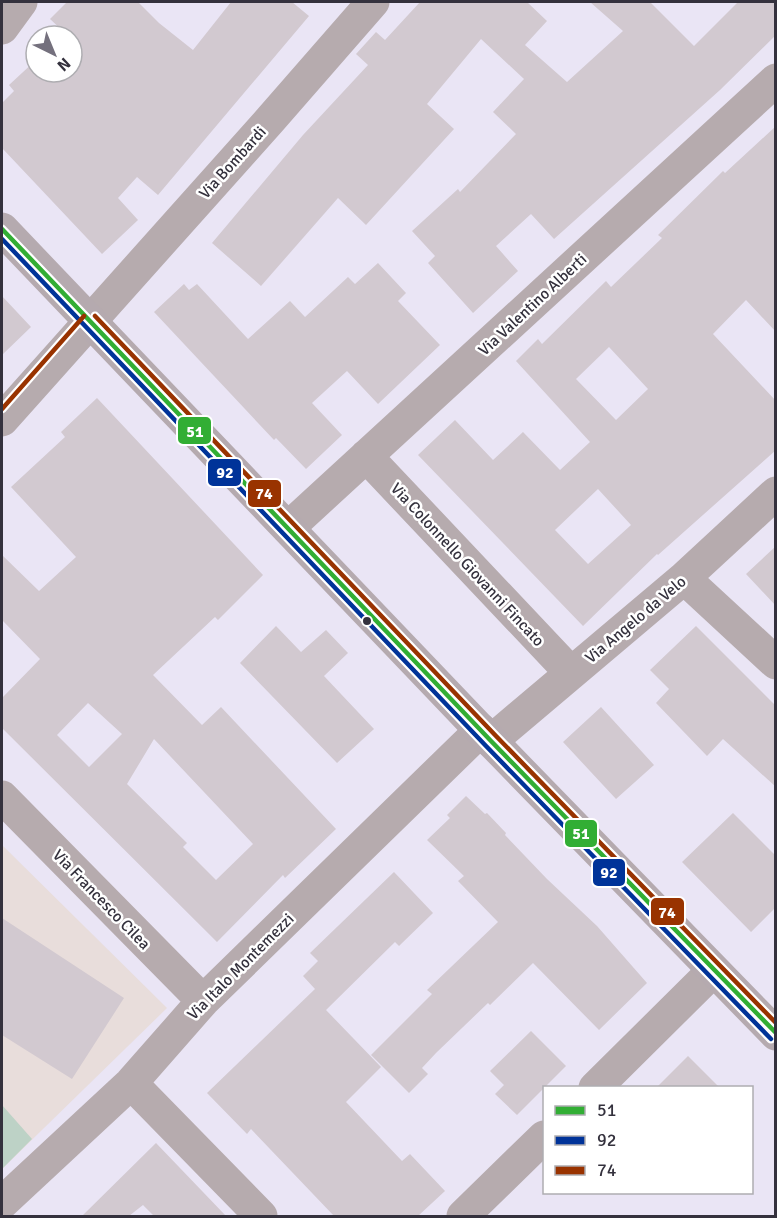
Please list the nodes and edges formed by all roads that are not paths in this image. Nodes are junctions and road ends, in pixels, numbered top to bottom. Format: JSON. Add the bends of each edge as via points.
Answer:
{"nodes":[{"id":1,"x":21,"y":2,"type":"edge"},
{"id":2,"x":373,"y":2,"type":"edge"},
{"id":3,"x":2,"y":28,"type":"edge"},
{"id":4,"x":776,"y":80,"type":"edge"},
{"id":5,"x":2,"y":229,"type":"edge"},
{"id":6,"x":90,"y":321,"type":"junction"},
{"id":7,"x":2,"y":420,"type":"edge"},
{"id":8,"x":366,"y":456,"type":"junction"},
{"id":9,"x":776,"y":493,"type":"edge"},
{"id":10,"x":288,"y":528,"type":"junction"},
{"id":11,"x":684,"y":578,"type":"junction"},
{"id":12,"x":776,"y":663,"type":"edge"},
{"id":13,"x":571,"y":673,"type":"junction"},
{"id":14,"x":486,"y":736,"type":"junction"},
{"id":15,"x":2,"y":797,"type":"edge"},
{"id":16,"x":713,"y":971,"type":"junction"},
{"id":17,"x":203,"y":1001,"type":"junction"},
{"id":18,"x":776,"y":1034,"type":"edge"},
{"id":19,"x":131,"y":1083,"type":"junction"},
{"id":20,"x":597,"y":1086,"type":"edge"},
{"id":21,"x":543,"y":1138,"type":"edge"},
{"id":22,"x":2,"y":1203,"type":"edge"},
{"id":23,"x":261,"y":1216,"type":"edge"},
{"id":24,"x":463,"y":1216,"type":"edge"}],
"edges":[{"from":1,"to":3,"type":"street"},
{"from":2,"to":6,"type":"street","name":"Via Bombardi"},
{"from":4,"to":8,"type":"street","name":"Via Valentino Alberti"},
{"from":5,"to":6,"type":"main road"},
{"from":6,"to":7,"type":"street","name":"Via Bombardi"},
{"from":6,"to":10,"type":"main road"},
{"from":8,"to":10,"type":"street","name":"Via Valentino Alberti"},
{"from":8,"to":13,"type":"street","name":"Via Colonnello Giovanni Fincato"},
{"from":9,"to":11,"type":"street","name":"Via Angelo da Velo"},
{"from":10,"to":14,"type":"main road"},
{"from":11,"to":12,"type":"street"},
{"from":11,"to":13,"type":"street","name":"Via Angelo da Velo"},
{"from":13,"to":14,"type":"street","name":"Via Angelo da Velo"},
{"from":14,"to":16,"type":"main road"},
{"from":14,"to":17,"type":"street","name":"Via Italo Montemezzi"},
{"from":15,"to":17,"type":"street","name":"Via Francesco Cilea"},
{"from":16,"to":18,"type":"main road"},
{"from":16,"to":20,"type":"street"},
{"from":17,"to":19,"type":"street","name":"Via Italo Montemezzi"},
{"from":19,"to":22,"type":"street","name":"Via Italo Montemezzi"},
{"from":19,"to":23,"type":"street"},
{"from":21,"to":24,"type":"street"}]}
